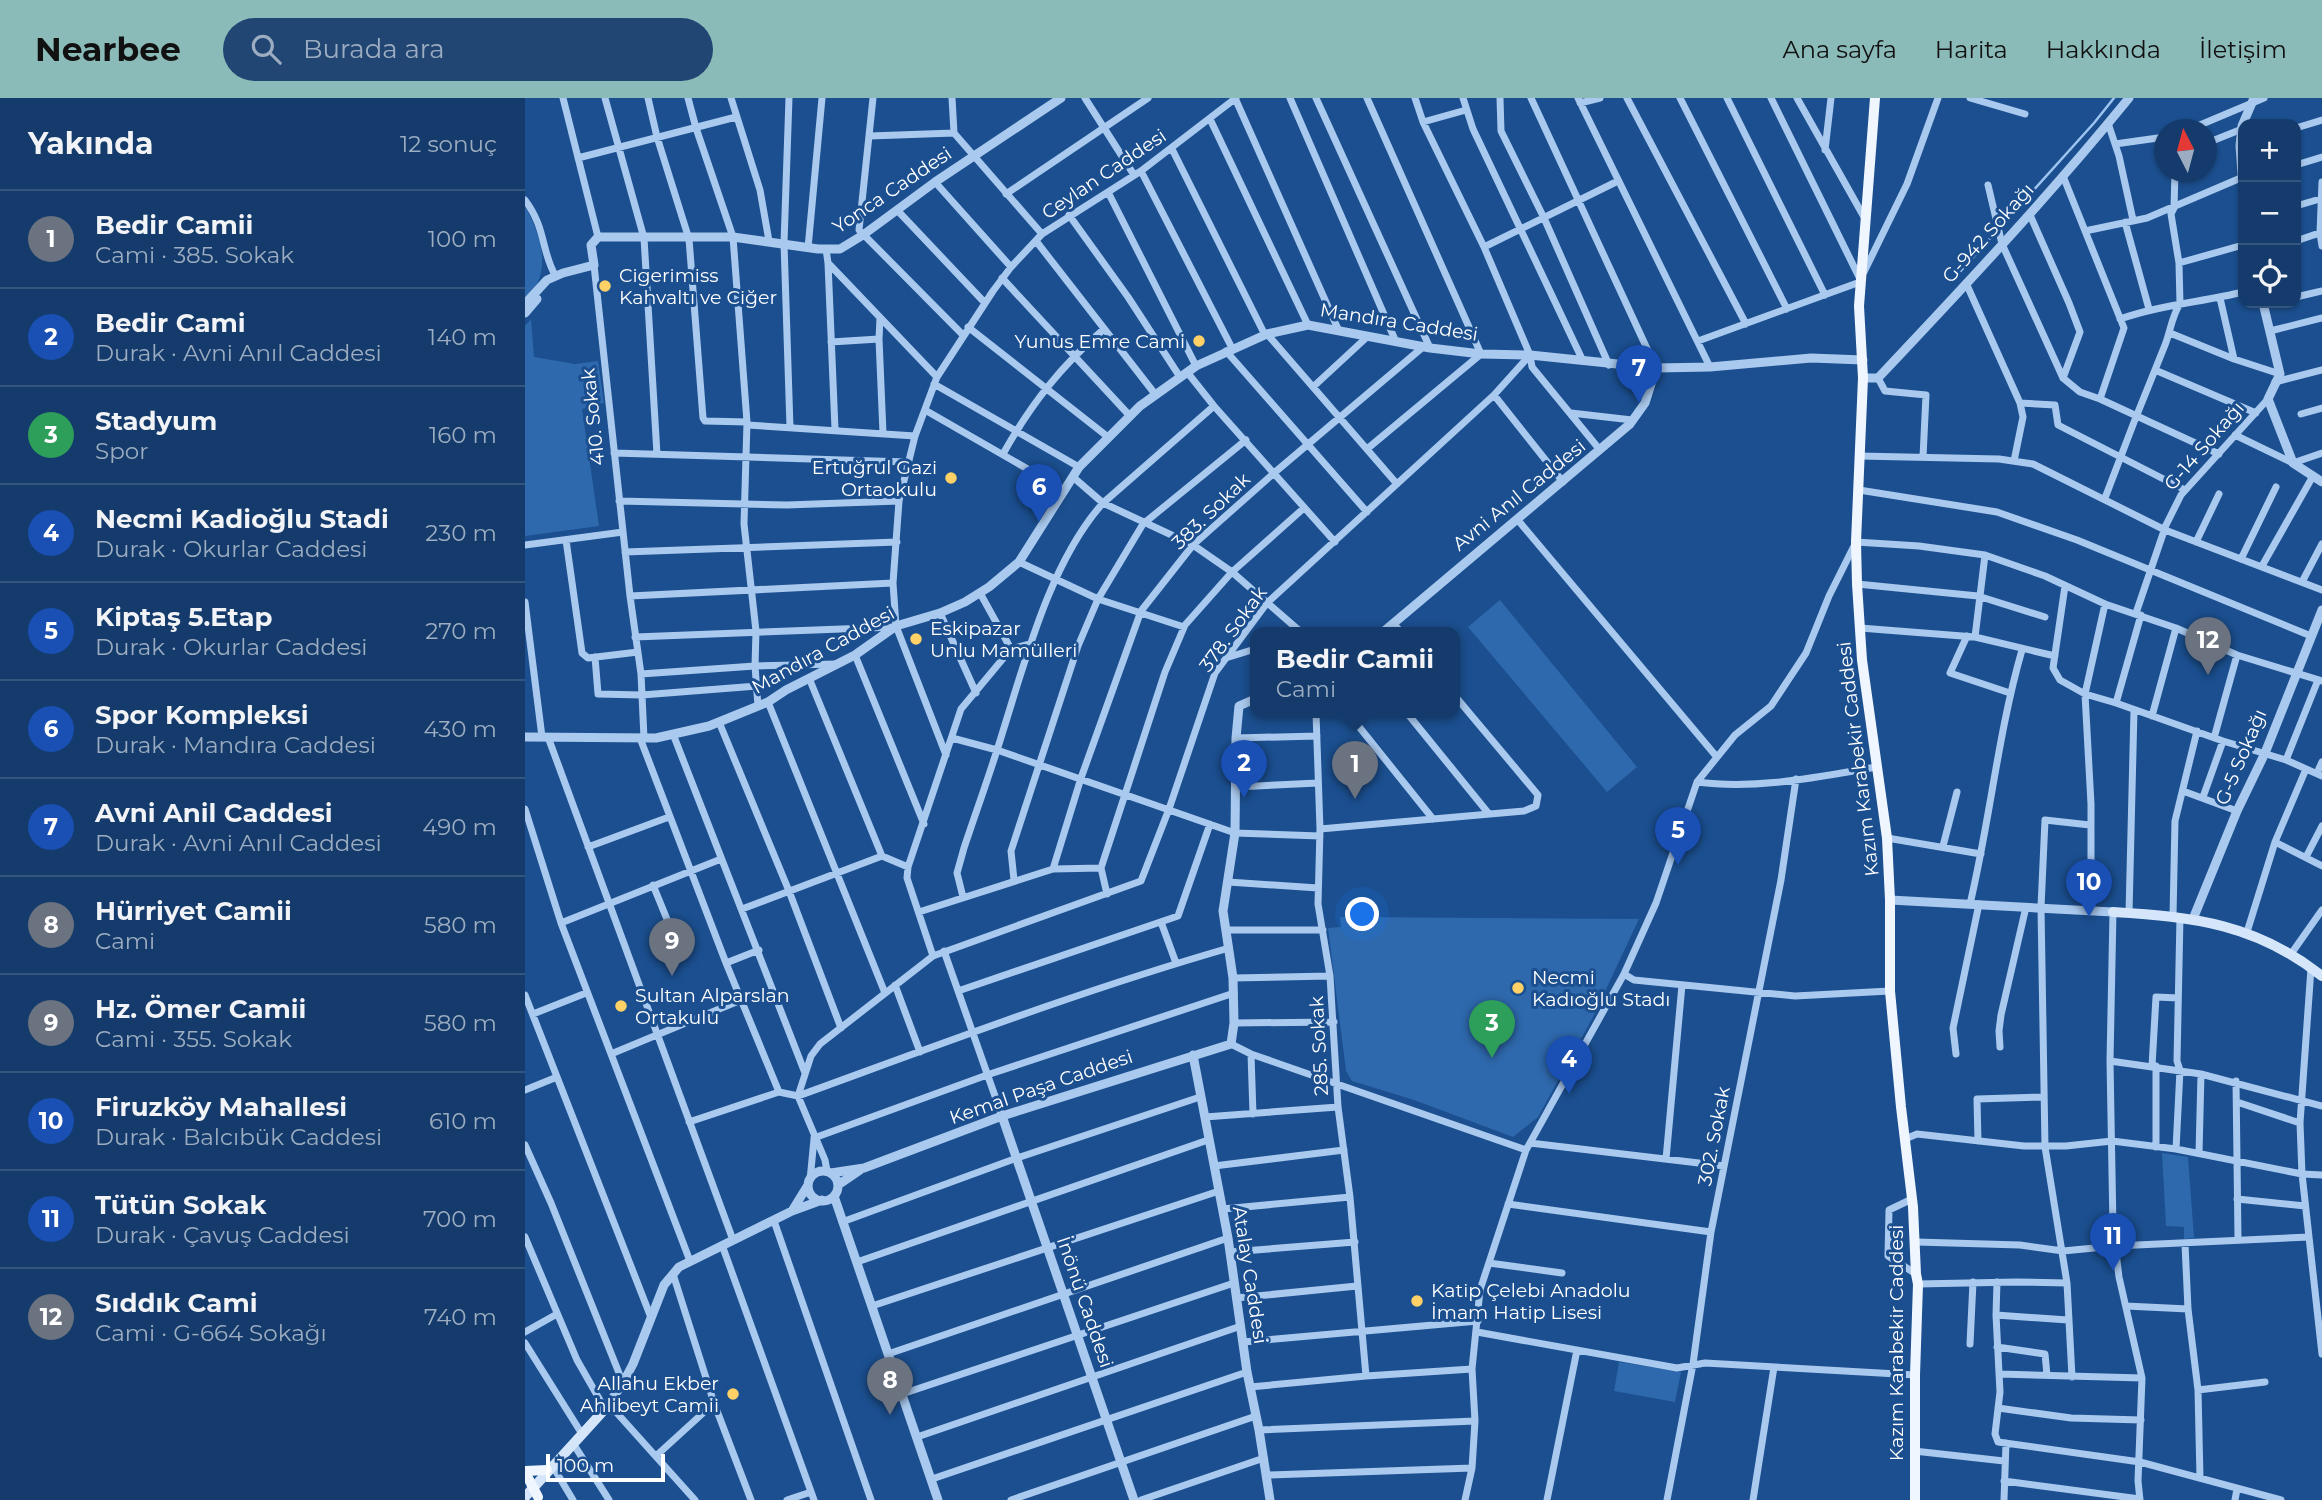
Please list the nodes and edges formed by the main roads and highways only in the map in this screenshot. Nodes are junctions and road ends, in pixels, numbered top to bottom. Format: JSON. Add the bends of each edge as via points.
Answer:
{"nodes":[{"id":1,"x":1875,"y":98,"type":"edge"},
{"id":2,"x":2113,"y":912,"type":"road end"},
{"id":3,"x":2322,"y":976,"type":"edge"},
{"id":4,"x":551,"y":1470,"type":"junction"},
{"id":5,"x":525,"y":1472,"type":"edge"},
{"id":6,"x":534,"y":1493,"type":"edge"},
{"id":7,"x":525,"y":1497,"type":"edge"},
{"id":8,"x":1915,"y":1500,"type":"edge"}],
"edges":[{"from":1,"to":8,"type":"main road","name":"Kazım Karabekir Caddesi","via":[[1859,306],[1863,378],[1857,584],[1887,838],[1890,991],[1916,1242]]},
{"from":2,"to":3,"type":"main road","via":[[2193,919],[2247,932]]},
{"from":4,"to":4,"type":"main road","via":[[582,1434],[605,1409],[600,1424]]},
{"from":4,"to":5,"type":"main road"},
{"from":4,"to":6,"type":"main road"},
{"from":5,"to":6,"type":"main road"},
{"from":6,"to":7,"type":"main road"}]}
